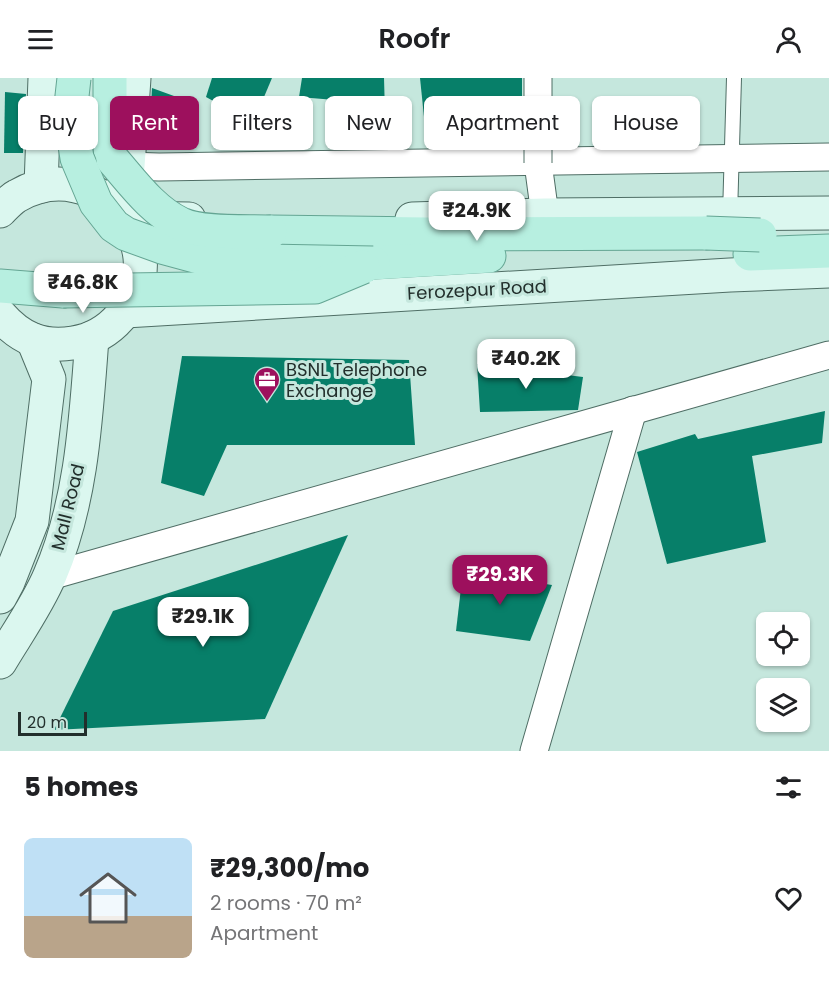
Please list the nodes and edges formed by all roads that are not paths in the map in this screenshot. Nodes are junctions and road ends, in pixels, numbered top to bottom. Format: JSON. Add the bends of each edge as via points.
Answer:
{"nodes":[{"id":1,"x":45,"y":78,"type":"edge"},
{"id":2,"x":74,"y":78,"type":"edge"},
{"id":3,"x":110,"y":78,"type":"edge"},
{"id":4,"x":134,"y":78,"type":"edge"},
{"id":5,"x":538,"y":78,"type":"edge"},
{"id":6,"x":734,"y":78,"type":"edge"},
{"id":7,"x":829,"y":157,"type":"edge"},
{"id":8,"x":733,"y":159,"type":"junction"},
{"id":9,"x":121,"y":163,"type":"junction"},
{"id":10,"x":41,"y":186,"type":"junction"},
{"id":11,"x":112,"y":209,"type":"junction"},
{"id":12,"x":0,"y":211,"type":"edge"},
{"id":13,"x":829,"y":213,"type":"edge"},
{"id":14,"x":545,"y":215,"type":"junction"},
{"id":15,"x":829,"y":233,"type":"edge"},
{"id":16,"x":731,"y":244,"type":"junction"},
{"id":17,"x":829,"y":251,"type":"edge"},
{"id":18,"x":373,"y":262,"type":"junction"},
{"id":19,"x":829,"y":271,"type":"edge"},
{"id":20,"x":0,"y":286,"type":"edge"},
{"id":21,"x":125,"y":311,"type":"junction"},
{"id":22,"x":0,"y":315,"type":"edge"},
{"id":23,"x":92,"y":338,"type":"junction"},
{"id":24,"x":33,"y":340,"type":"junction"},
{"id":25,"x":829,"y":355,"type":"edge"},
{"id":26,"x":633,"y":410,"type":"junction"},
{"id":27,"x":50,"y":576,"type":"junction"},
{"id":28,"x":0,"y":597,"type":"edge"},
{"id":29,"x":0,"y":662,"type":"edge"},
{"id":30,"x":534,"y":751,"type":"edge"}],
"edges":[{"from":1,"to":10,"type":"main road"},
{"from":2,"to":11,"type":"main road","bridge":true,"via":[[70,114],[77,158]]},
{"from":3,"to":9,"type":"main road","via":[[110,150]]},
{"from":4,"to":9,"type":"main road"},
{"from":5,"to":14,"type":"street","via":[[538,153]]},
{"from":6,"to":8,"type":"lane"},
{"from":7,"to":8,"type":"street"},
{"from":8,"to":9,"type":"street","via":[[159,167]]},
{"from":8,"to":16,"type":"lane"},
{"from":9,"to":11,"type":"main road"},
{"from":9,"to":16,"type":"main road","bridge":true,"via":[[148,200],[182,225],[212,230]]},
{"from":10,"to":11,"type":"main road","via":[[68,184],[94,191]]},
{"from":10,"to":12,"type":"main road","via":[[16,196]]},
{"from":11,"to":14,"type":"main road","name":"Ferozepur Road","via":[[379,220]]},
{"from":11,"to":18,"type":"main road","bridge":true,"via":[[114,225],[126,234],[210,260]]},
{"from":11,"to":21,"type":"main road","via":[[133,229],[140,255],[139,282]]},
{"from":13,"to":16,"type":"main road","name":"Ferozepur Road"},
{"from":14,"to":16,"type":"main road","name":"Ferozepur Road"},
{"from":15,"to":16,"type":"main road"},
{"from":16,"to":17,"type":"main road"},
{"from":16,"to":18,"type":"main road"},
{"from":16,"to":19,"type":"main road","name":"Ferozepur Road"},
{"from":16,"to":21,"type":"main road","name":"Ferozepur Road"},
{"from":18,"to":20,"type":"main road","bridge":true,"via":[[315,287],[63,291]]},
{"from":21,"to":23,"type":"main road","via":[[111,328]]},
{"from":22,"to":24,"type":"main road","via":[[14,330]]},
{"from":23,"to":24,"type":"main road","via":[[60,345]]},
{"from":23,"to":27,"type":"main road","name":"Mall Road","via":[[77,486]]},
{"from":24,"to":28,"type":"main road","name":"Mall Road","via":[[49,379],[32,521]]},
{"from":25,"to":26,"type":"street"},
{"from":26,"to":27,"type":"street"},
{"from":26,"to":30,"type":"street"},
{"from":27,"to":29,"type":"main road","name":"Mall Road"}]}
